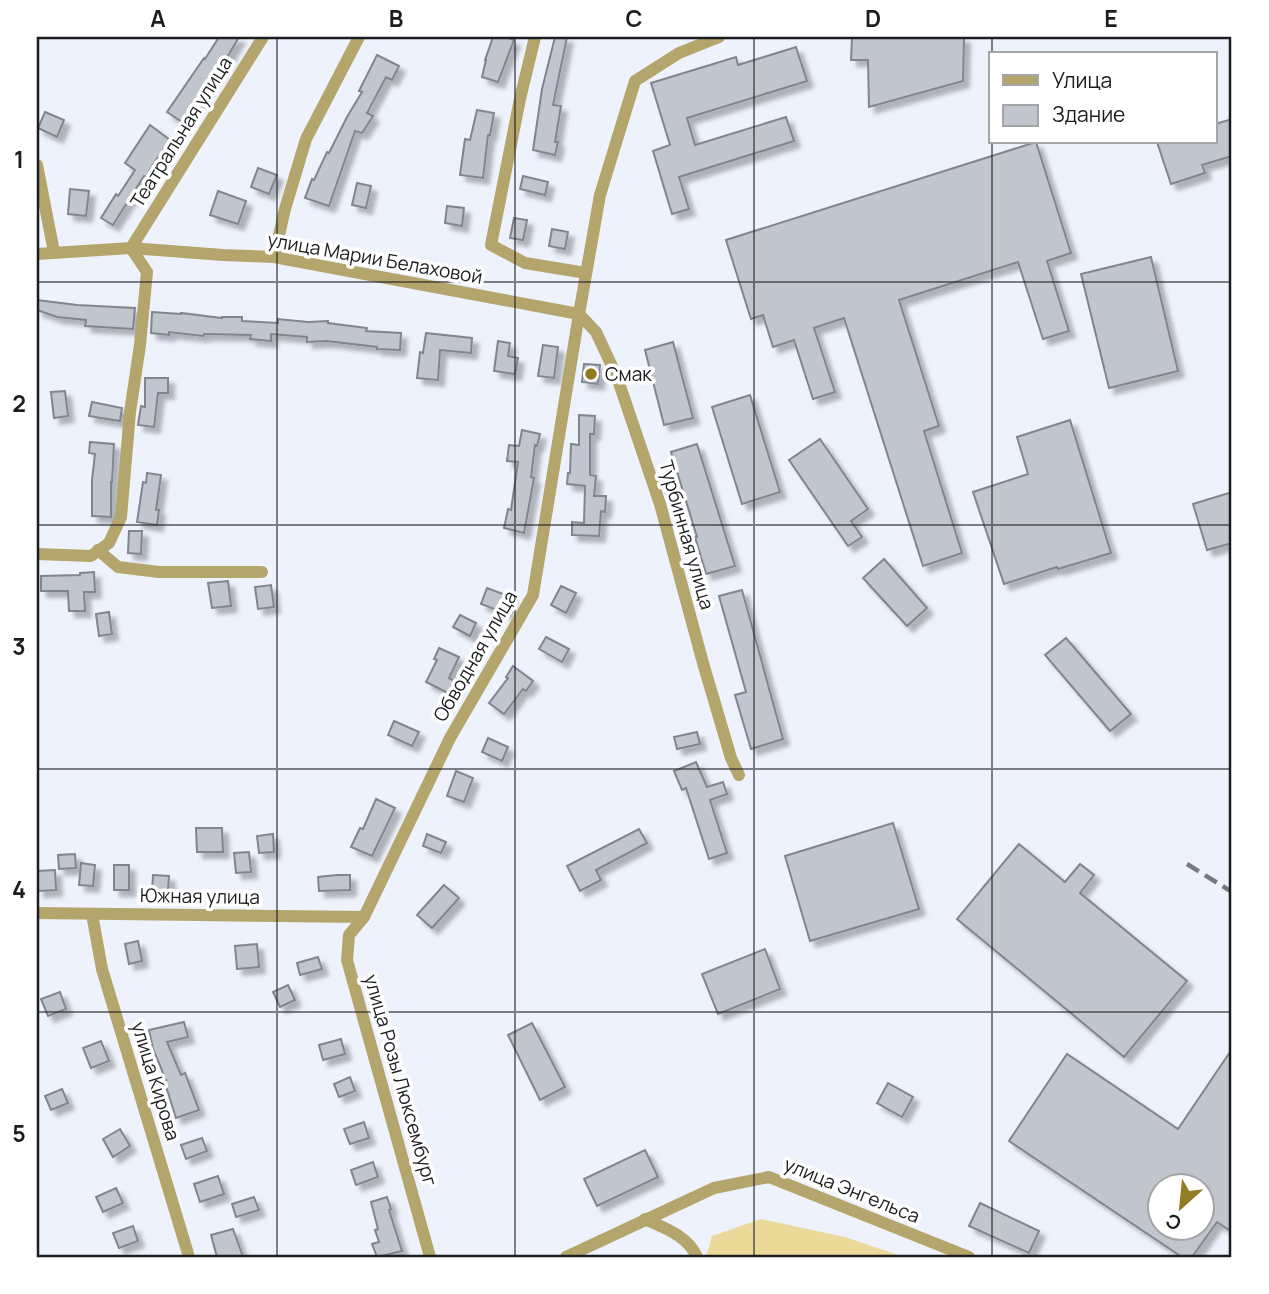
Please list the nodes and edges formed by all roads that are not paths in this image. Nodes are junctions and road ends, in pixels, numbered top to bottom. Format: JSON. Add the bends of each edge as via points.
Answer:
{"nodes":[{"id":1,"x":263,"y":37,"type":"edge"},
{"id":2,"x":359,"y":37,"type":"edge"},
{"id":3,"x":535,"y":37,"type":"edge"},
{"id":4,"x":719,"y":37,"type":"edge"},
{"id":5,"x":37,"y":165,"type":"edge"},
{"id":6,"x":131,"y":248,"type":"junction"},
{"id":7,"x":54,"y":253,"type":"junction"},
{"id":8,"x":37,"y":254,"type":"edge"},
{"id":9,"x":274,"y":257,"type":"junction"},
{"id":10,"x":586,"y":273,"type":"junction"},
{"id":11,"x":579,"y":314,"type":"junction"},
{"id":12,"x":98,"y":550,"type":"junction"},
{"id":13,"x":37,"y":554,"type":"edge"},
{"id":14,"x":262,"y":572,"type":"dead end"},
{"id":15,"x":739,"y":775,"type":"dead end"},
{"id":16,"x":37,"y":913,"type":"edge"},
{"id":17,"x":92,"y":914,"type":"junction"},
{"id":18,"x":364,"y":917,"type":"junction"},
{"id":19,"x":645,"y":1219,"type":"junction"},
{"id":20,"x":189,"y":1257,"type":"edge"},
{"id":21,"x":430,"y":1257,"type":"edge"},
{"id":22,"x":566,"y":1257,"type":"edge"},
{"id":23,"x":697,"y":1257,"type":"edge"},
{"id":24,"x":969,"y":1257,"type":"edge"}],
"edges":[{"from":1,"to":6,"type":"street","name":"Театральная улица"},
{"from":2,"to":9,"type":"street","via":[[306,139]]},
{"from":3,"to":10,"type":"street","via":[[491,245],[525,263]]},
{"from":4,"to":10,"type":"street","name":"Обводная улица","via":[[679,53],[635,81],[600,195]]},
{"from":5,"to":7,"type":"street"},
{"from":6,"to":7,"type":"street","name":"улица Марии Белаховой"},
{"from":6,"to":9,"type":"street","name":"улица Марии Белаховой"},
{"from":6,"to":12,"type":"street","via":[[147,272],[140,345],[121,517],[109,543]]},
{"from":7,"to":8,"type":"street","name":"улица Марии Белаховой"},
{"from":9,"to":11,"type":"street","name":"улица Марии Белаховой"},
{"from":10,"to":11,"type":"street","name":"Обводная улица"},
{"from":11,"to":15,"type":"street","name":"Турбинная улица","via":[[596,331],[617,377],[660,504]]},
{"from":11,"to":18,"type":"street","name":"Обводная улица","via":[[533,595],[450,738]]},
{"from":12,"to":13,"type":"street","via":[[90,556]]},
{"from":12,"to":14,"type":"street","via":[[118,567],[159,572]]},
{"from":16,"to":17,"type":"street","name":"Южная улица"},
{"from":17,"to":18,"type":"street","name":"Южная улица"},
{"from":17,"to":20,"type":"street","name":"улица Кирова","via":[[102,968]]},
{"from":18,"to":21,"type":"street","name":"улица Розы Люксембург","via":[[349,935],[347,960]]},
{"from":19,"to":22,"type":"street","name":"улица Энгельса"},
{"from":19,"to":23,"type":"street","via":[[678,1234]]},
{"from":19,"to":24,"type":"street","name":"улица Энгельса","via":[[714,1188],[769,1177]]}]}
